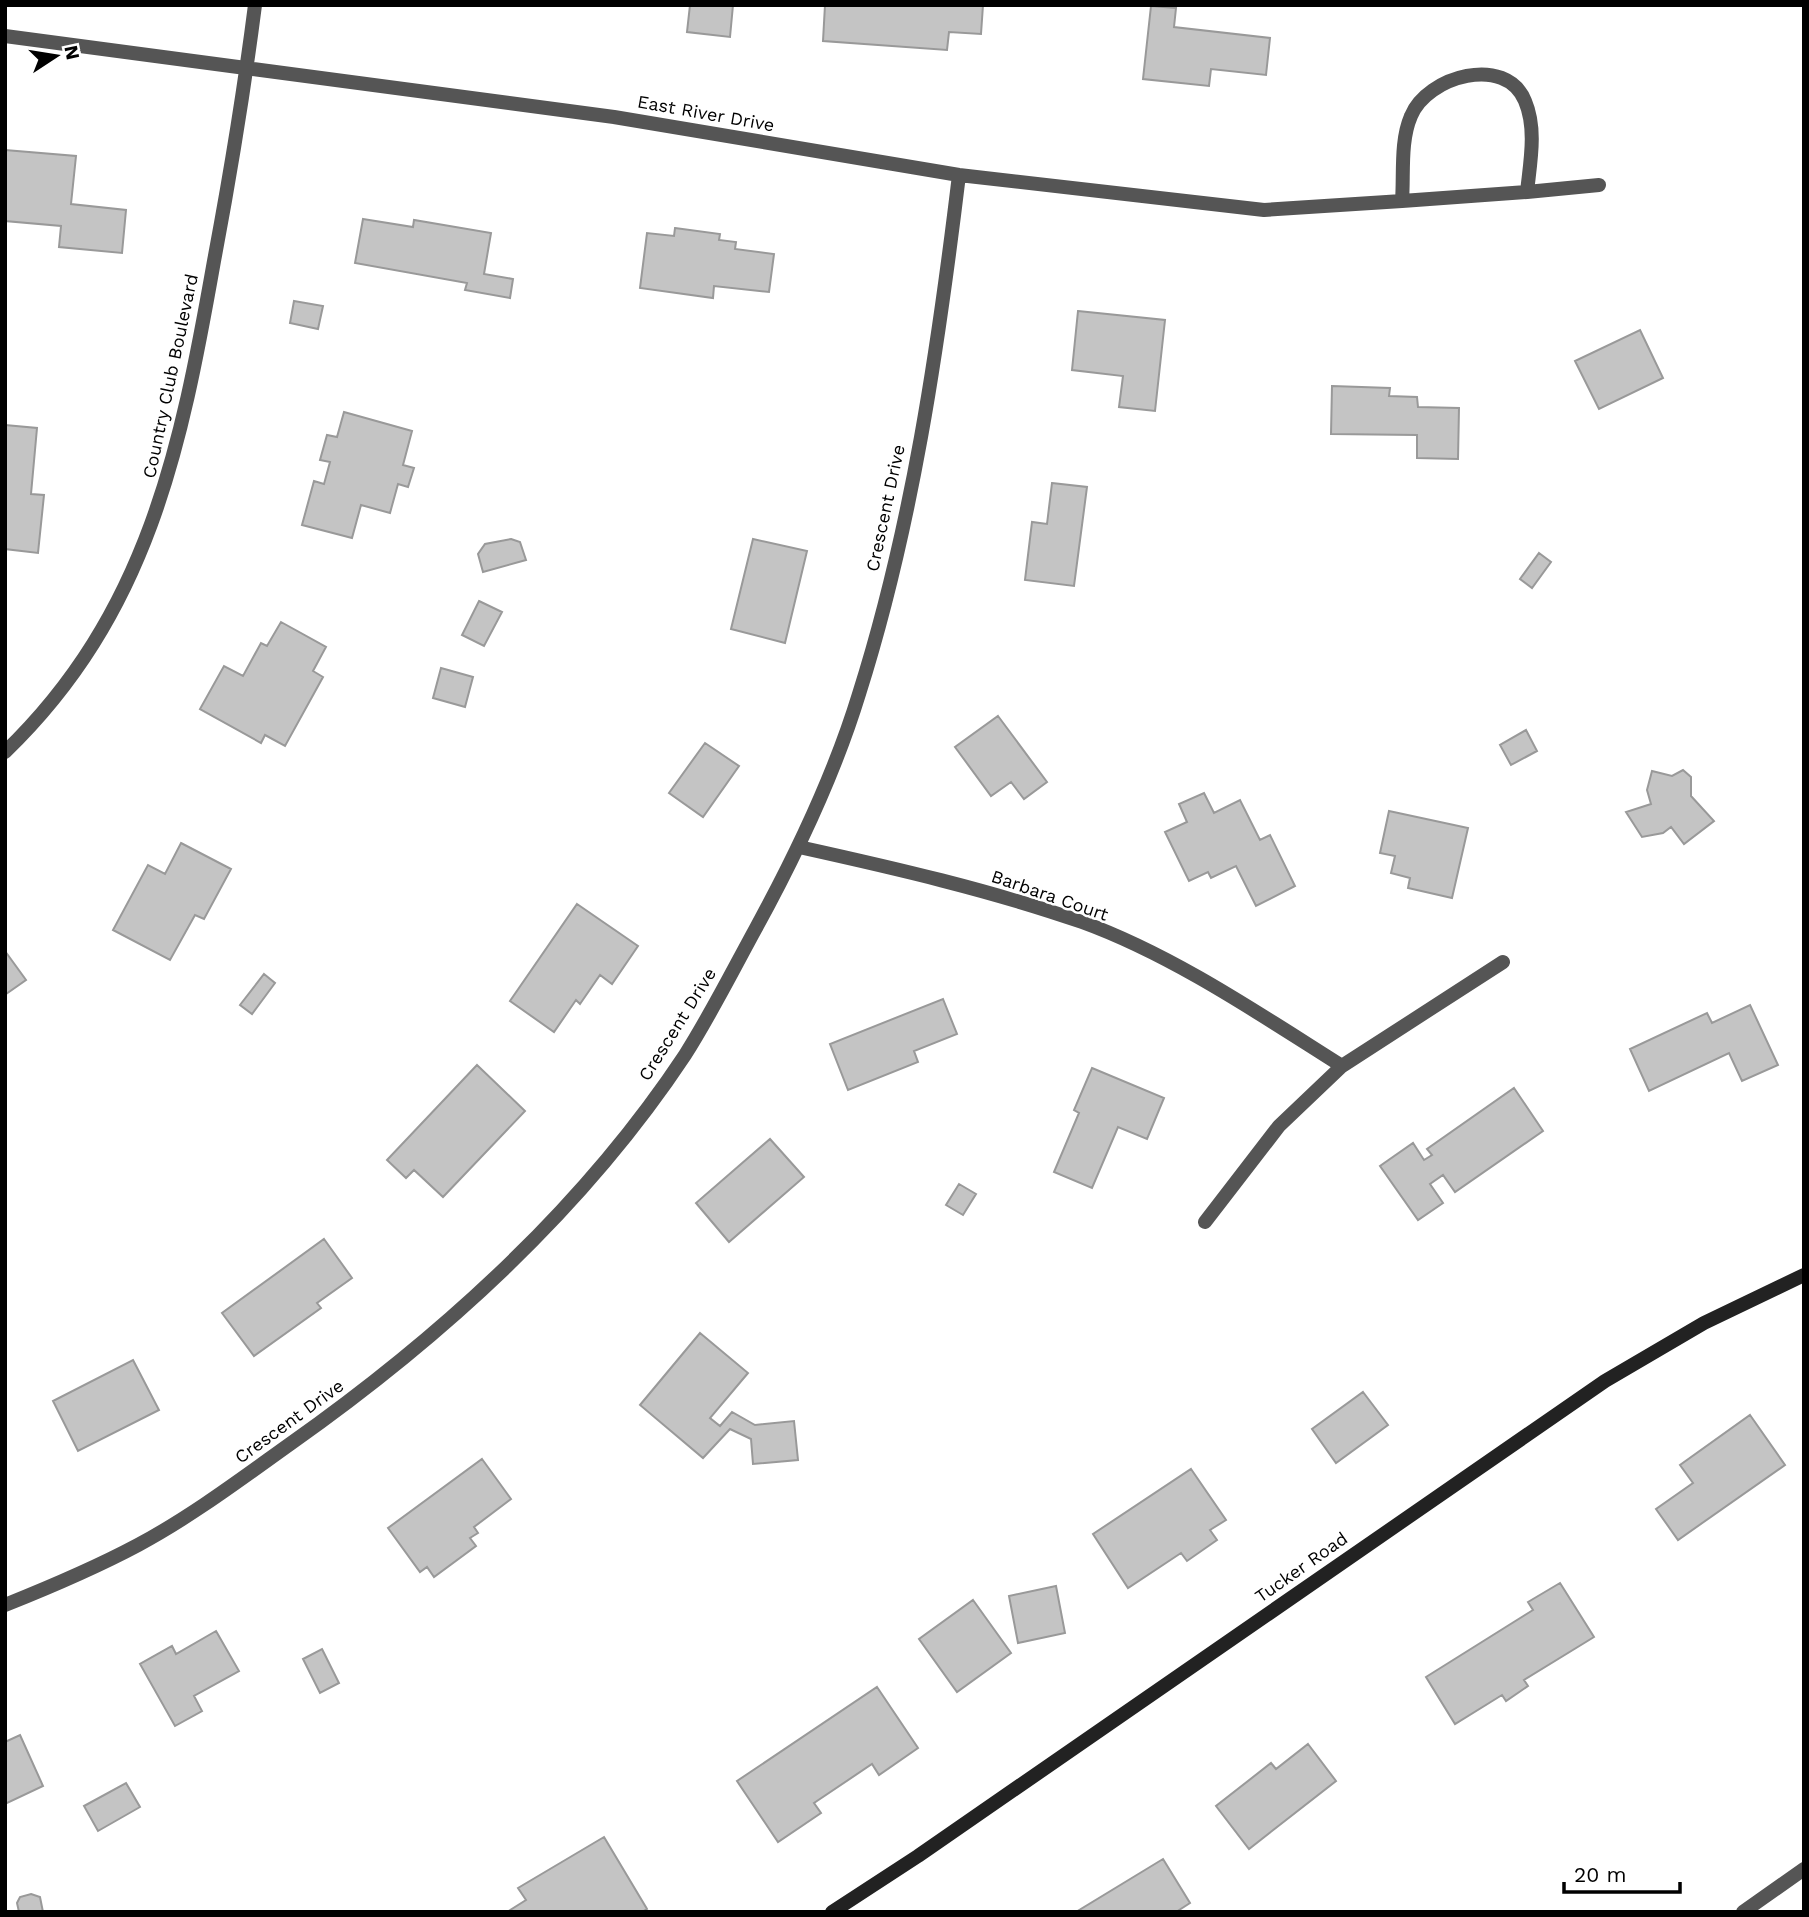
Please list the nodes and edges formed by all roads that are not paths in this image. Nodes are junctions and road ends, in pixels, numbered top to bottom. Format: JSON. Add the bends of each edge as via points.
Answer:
{"nodes":[{"id":1,"x":254,"y":5,"type":"edge"},
{"id":2,"x":5,"y":36,"type":"edge"},
{"id":3,"x":246,"y":69,"type":"junction"},
{"id":4,"x":959,"y":175,"type":"junction"},
{"id":5,"x":1599,"y":185,"type":"dead end"},
{"id":6,"x":1527,"y":192,"type":"junction"},
{"id":7,"x":1402,"y":201,"type":"junction"},
{"id":8,"x":5,"y":752,"type":"edge"},
{"id":9,"x":799,"y":847,"type":"junction"},
{"id":10,"x":1503,"y":962,"type":"dead end"},
{"id":11,"x":1342,"y":1066,"type":"junction"},
{"id":12,"x":1205,"y":1222,"type":"dead end"},
{"id":13,"x":1804,"y":1275,"type":"edge"},
{"id":14,"x":5,"y":1605,"type":"edge"},
{"id":15,"x":1804,"y":1869,"type":"edge"},
{"id":16,"x":832,"y":1912,"type":"edge"},
{"id":17,"x":1743,"y":1912,"type":"edge"}],
"edges":[{"from":1,"to":3,"type":"street","name":"Country Club Boulevard"},
{"from":2,"to":3,"type":"street","name":"East River Drive"},
{"from":3,"to":4,"type":"street","name":"East River Drive","via":[[614,117]]},
{"from":3,"to":8,"type":"street","name":"Country Club Boulevard","via":[[201,336],[165,489],[141,555],[103,628],[49,706]]},
{"from":4,"to":7,"type":"street","name":"East River Drive","via":[[1264,210]]},
{"from":4,"to":9,"type":"street","name":"Crescent Drive","via":[[931,373],[893,569],[859,697]]},
{"from":5,"to":6,"type":"street","name":"East River Drive"},
{"from":6,"to":7,"type":"street","name":"East River Drive"},
{"from":6,"to":7,"type":"street","via":[[1531,129],[1525,100],[1511,85],[1473,75],[1436,87],[1417,104],[1411,115]]},
{"from":9,"to":11,"type":"street","name":"Barbara Court","via":[[1084,923],[1207,981]]},
{"from":9,"to":14,"type":"street","name":"Crescent Drive","via":[[716,1003],[677,1065],[593,1173],[488,1283],[365,1389],[217,1496],[141,1544]]},
{"from":10,"to":11,"type":"street"},
{"from":11,"to":12,"type":"street","via":[[1279,1126]]},
{"from":13,"to":16,"type":"main road","name":"Tucker Road","via":[[1704,1323],[1605,1381]]},
{"from":15,"to":17,"type":"street"}]}
